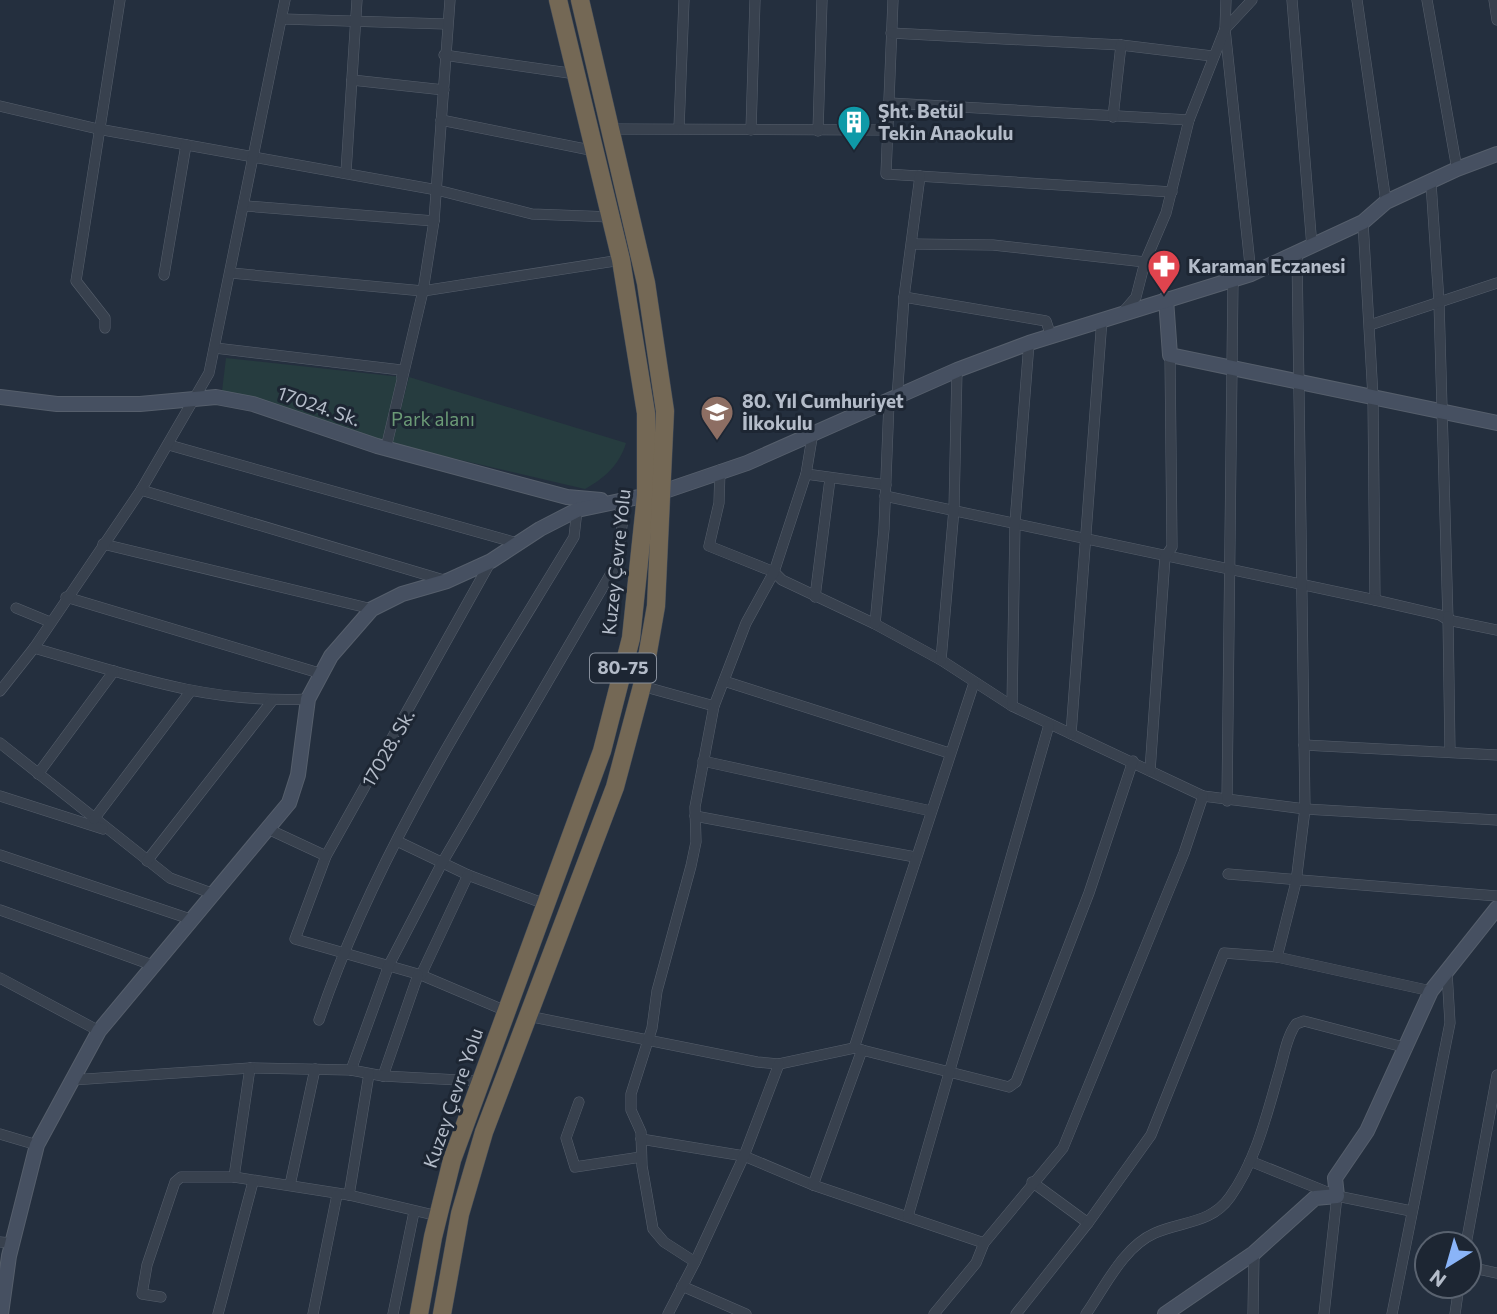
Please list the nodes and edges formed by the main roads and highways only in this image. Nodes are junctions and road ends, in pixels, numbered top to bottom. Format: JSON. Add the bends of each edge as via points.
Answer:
{"nodes":[{"id":1,"x":558,"y":0,"type":"edge"},
{"id":2,"x":580,"y":0,"type":"edge"},
{"id":3,"x":654,"y":494,"type":"junction"},
{"id":4,"x":419,"y":1314,"type":"edge"},
{"id":5,"x":442,"y":1314,"type":"edge"}],
"edges":[{"from":1,"to":3,"type":"highway","name":"Kuzey Çevre Yolu","number":"80-75","via":[[621,260]]},
{"from":2,"to":3,"type":"highway","name":"Kuzey Çevre Yolu","number":"80-75","via":[[646,283],[663,398]]},
{"from":3,"to":4,"type":"highway","name":"Kuzey Çevre Yolu","number":"80-75","via":[[631,638],[602,751],[452,1160]]},
{"from":3,"to":5,"type":"highway","name":"Kuzey Çevre Yolu","number":"80-75","via":[[656,607],[642,687],[615,787],[484,1132],[460,1214]]}]}
